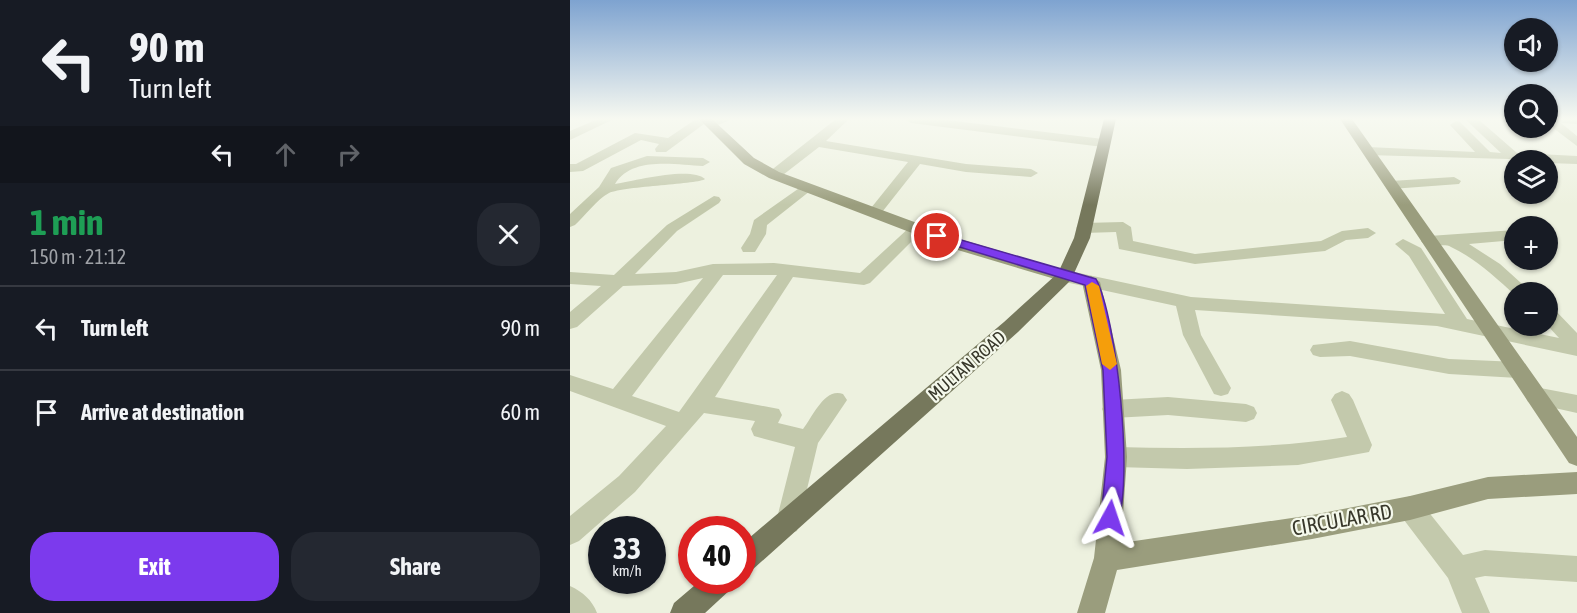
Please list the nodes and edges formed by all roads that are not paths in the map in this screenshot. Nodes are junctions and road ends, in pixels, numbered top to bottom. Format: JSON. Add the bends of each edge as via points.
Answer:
{"nodes":[{"id":1,"x":617,"y":148,"type":"edge"},
{"id":2,"x":663,"y":148,"type":"edge"},
{"id":3,"x":735,"y":148,"type":"edge"},
{"id":4,"x":809,"y":148,"type":"edge"},
{"id":5,"x":843,"y":148,"type":"edge"},
{"id":6,"x":1102,"y":148,"type":"edge"},
{"id":7,"x":1366,"y":148,"type":"edge"},
{"id":8,"x":1478,"y":148,"type":"edge"},
{"id":9,"x":1368,"y":151,"type":"junction"},
{"id":10,"x":1486,"y":156,"type":"junction"},
{"id":11,"x":1504,"y":157,"type":"edge"},
{"id":12,"x":1558,"y":159,"type":"edge"},
{"id":13,"x":646,"y":160,"type":"junction"},
{"id":14,"x":917,"y":160,"type":"junction"},
{"id":15,"x":1577,"y":160,"type":"edge"},
{"id":16,"x":703,"y":162,"type":"dead end"},
{"id":17,"x":570,"y":168,"type":"edge"},
{"id":18,"x":1031,"y":173,"type":"dead end"},
{"id":19,"x":774,"y":175,"type":"junction"},
{"id":20,"x":698,"y":179,"type":"dead end"},
{"id":21,"x":1454,"y":181,"type":"dead end"},
{"id":22,"x":1391,"y":185,"type":"junction"},
{"id":23,"x":806,"y":188,"type":"junction"},
{"id":24,"x":604,"y":190,"type":"junction"},
{"id":25,"x":714,"y":200,"type":"dead end"},
{"id":26,"x":874,"y":213,"type":"junction"},
{"id":27,"x":570,"y":222,"type":"edge"},
{"id":28,"x":1084,"y":228,"type":"junction"},
{"id":29,"x":916,"y":229,"type":"junction"},
{"id":30,"x":1368,"y":233,"type":"dead end"},
{"id":31,"x":1504,"y":235,"type":"edge"},
{"id":32,"x":1429,"y":241,"type":"junction"},
{"id":33,"x":1455,"y":242,"type":"junction"},
{"id":34,"x":1403,"y":244,"type":"dead end"},
{"id":35,"x":749,"y":248,"type":"dead end"},
{"id":36,"x":718,"y":270,"type":"junction"},
{"id":37,"x":788,"y":271,"type":"junction"},
{"id":38,"x":1065,"y":276,"type":"junction"},
{"id":39,"x":570,"y":278,"type":"edge"},
{"id":40,"x":619,"y":280,"type":"junction"},
{"id":41,"x":1091,"y":282,"type":"junction"},
{"id":42,"x":1511,"y":282,"type":"edge"},
{"id":43,"x":1184,"y":301,"type":"junction"},
{"id":44,"x":570,"y":322,"type":"edge"},
{"id":45,"x":1460,"y":323,"type":"junction"},
{"id":46,"x":1558,"y":325,"type":"edge"},
{"id":47,"x":1488,"y":328,"type":"junction"},
{"id":48,"x":1577,"y":347,"type":"edge"},
{"id":49,"x":1320,"y":350,"type":"dead end"},
{"id":50,"x":1518,"y":370,"type":"junction"},
{"id":51,"x":570,"y":383,"type":"edge"},
{"id":52,"x":1221,"y":388,"type":"dead end"},
{"id":53,"x":1535,"y":396,"type":"junction"},
{"id":54,"x":617,"y":399,"type":"junction"},
{"id":55,"x":836,"y":400,"type":"dead end"},
{"id":56,"x":1342,"y":400,"type":"dead end"},
{"id":57,"x":699,"y":404,"type":"junction"},
{"id":58,"x":1577,"y":405,"type":"edge"},
{"id":59,"x":1113,"y":409,"type":"junction"},
{"id":60,"x":1246,"y":413,"type":"dead end"},
{"id":61,"x":684,"y":423,"type":"junction"},
{"id":62,"x":808,"y":440,"type":"junction"},
{"id":63,"x":1577,"y":456,"type":"edge"},
{"id":64,"x":1116,"y":457,"type":"junction"},
{"id":65,"x":1577,"y":483,"type":"edge"},
{"id":66,"x":1410,"y":508,"type":"junction"},
{"id":67,"x":788,"y":522,"type":"junction"},
{"id":68,"x":570,"y":532,"type":"edge"},
{"id":69,"x":756,"y":550,"type":"edge"},
{"id":70,"x":1107,"y":558,"type":"junction"},
{"id":71,"x":1458,"y":569,"type":"junction"},
{"id":72,"x":1577,"y":569,"type":"edge"},
{"id":73,"x":706,"y":594,"type":"edge"},
{"id":74,"x":570,"y":600,"type":"edge"},
{"id":75,"x":583,"y":613,"type":"edge"},
{"id":76,"x":684,"y":613,"type":"edge"},
{"id":77,"x":1091,"y":613,"type":"edge"},
{"id":78,"x":1476,"y":613,"type":"edge"}],
"edges":[{"from":1,"to":17,"type":"street","via":[[579,168]]},
{"from":2,"to":13,"type":"street"},
{"from":3,"to":19,"type":"street"},
{"from":4,"to":19,"type":"street"},
{"from":5,"to":14,"type":"street"},
{"from":6,"to":28,"type":"main road","name":"MULTAN ROAD"},
{"from":7,"to":9,"type":"street"},
{"from":8,"to":10,"type":"street"},
{"from":9,"to":10,"type":"street"},
{"from":9,"to":22,"type":"street"},
{"from":10,"to":11,"type":"street"},
{"from":12,"to":15,"type":"street"},
{"from":13,"to":16,"type":"street"},
{"from":13,"to":24,"type":"street","via":[[616,171]]},
{"from":14,"to":18,"type":"street"},
{"from":14,"to":26,"type":"street"},
{"from":19,"to":23,"type":"street"},
{"from":20,"to":24,"type":"street","via":[[674,178]]},
{"from":21,"to":22,"type":"street"},
{"from":22,"to":32,"type":"street"},
{"from":23,"to":26,"type":"street"},
{"from":23,"to":35,"type":"street","via":[[759,223],[758,234]]},
{"from":24,"to":27,"type":"street"},
{"from":25,"to":40,"type":"street","via":[[672,228]]},
{"from":26,"to":29,"type":"street"},
{"from":28,"to":30,"type":"street","via":[[1123,227],[1125,245],[1195,259],[1325,246],[1342,236]]},
{"from":28,"to":38,"type":"main road","name":"MULTAN ROAD"},
{"from":29,"to":37,"type":"street","via":[[864,279]]},
{"from":29,"to":38,"type":"street"},
{"from":31,"to":33,"type":"street"},
{"from":32,"to":33,"type":"street"},
{"from":32,"to":47,"type":"street"},
{"from":33,"to":42,"type":"street"},
{"from":34,"to":45,"type":"street","via":[[1414,252]]},
{"from":36,"to":37,"type":"street"},
{"from":36,"to":40,"type":"street","via":[[676,278]]},
{"from":36,"to":54,"type":"street"},
{"from":37,"to":57,"type":"street"},
{"from":38,"to":41,"type":"street"},
{"from":38,"to":67,"type":"main road","name":"MULTAN ROAD"},
{"from":39,"to":40,"type":"street"},
{"from":40,"to":44,"type":"street"},
{"from":41,"to":43,"type":"street"},
{"from":41,"to":59,"type":"street","via":[[1111,370]]},
{"from":43,"to":45,"type":"street"},
{"from":43,"to":52,"type":"street","via":[[1192,335]]},
{"from":45,"to":47,"type":"street"},
{"from":46,"to":48,"type":"street"},
{"from":47,"to":48,"type":"street"},
{"from":47,"to":50,"type":"street"},
{"from":49,"to":50,"type":"street","via":[[1338,346],[1442,365]]},
{"from":50,"to":53,"type":"street"},
{"from":51,"to":54,"type":"street"},
{"from":53,"to":58,"type":"street"},
{"from":53,"to":63,"type":"street"},
{"from":54,"to":61,"type":"street"},
{"from":55,"to":62,"type":"street"},
{"from":56,"to":64,"type":"street","via":[[1361,445],[1298,455]]},
{"from":57,"to":61,"type":"street"},
{"from":57,"to":62,"type":"street","via":[[771,415],[762,429]]},
{"from":59,"to":60,"type":"street","via":[[1168,406]]},
{"from":59,"to":64,"type":"street"},
{"from":61,"to":68,"type":"street","via":[[627,484]]},
{"from":62,"to":67,"type":"street"},
{"from":64,"to":70,"type":"street"},
{"from":65,"to":66,"type":"street","name":"CIRCULAR RD","via":[[1488,488]]},
{"from":66,"to":70,"type":"street","name":"CIRCULAR RD"},
{"from":66,"to":71,"type":"street"},
{"from":67,"to":69,"type":"main road","name":"MULTAN ROAD"},
{"from":70,"to":77,"type":"street"},
{"from":71,"to":72,"type":"street","via":[[1485,563]]},
{"from":71,"to":78,"type":"street"},
{"from":73,"to":76,"type":"main road"},
{"from":74,"to":75,"type":"street"}]}
